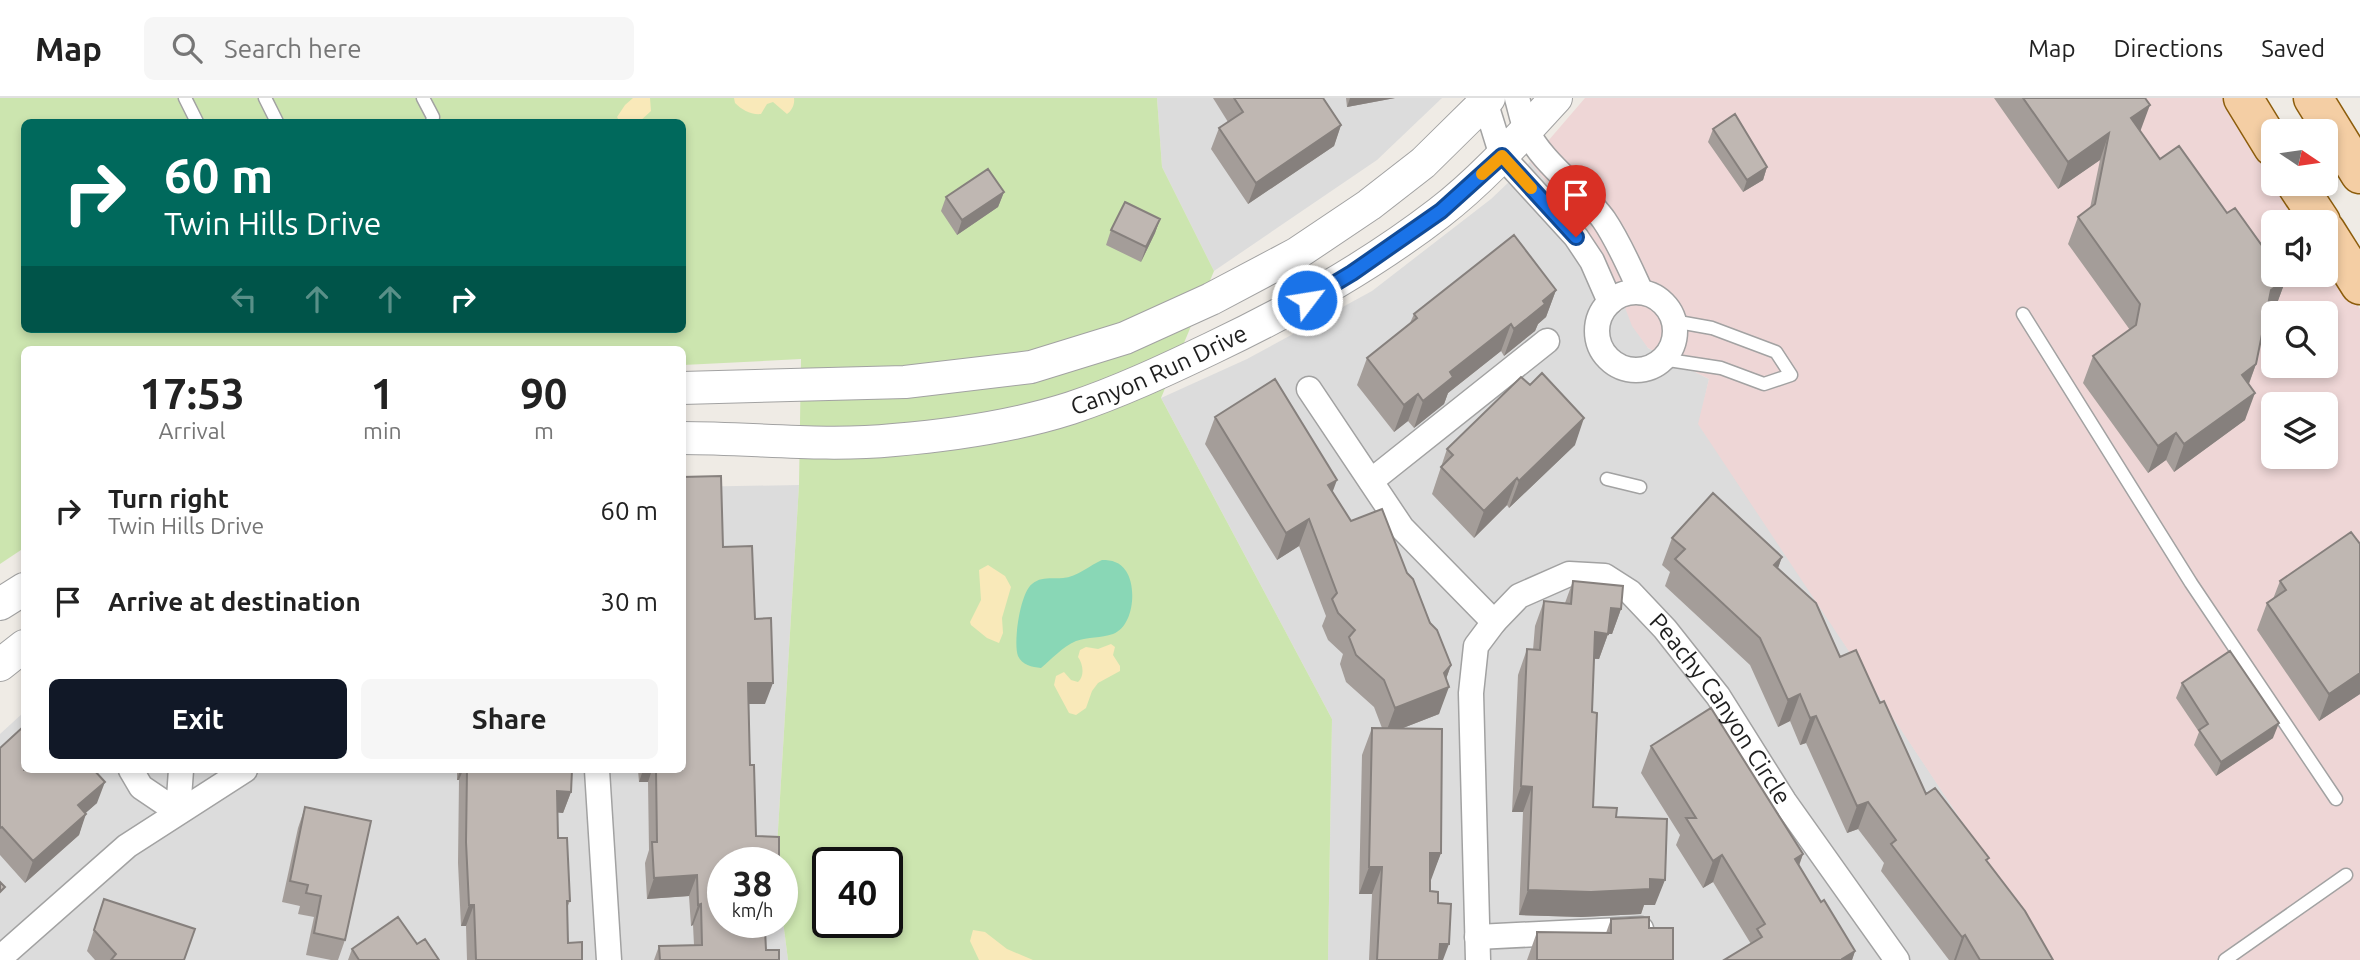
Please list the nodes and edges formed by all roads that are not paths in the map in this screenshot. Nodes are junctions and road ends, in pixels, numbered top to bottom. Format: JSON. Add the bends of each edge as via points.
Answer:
{"nodes":[{"id":1,"x":185,"y":98,"type":"edge"},
{"id":2,"x":265,"y":98,"type":"edge"},
{"id":3,"x":423,"y":98,"type":"edge"},
{"id":4,"x":1556,"y":98,"type":"edge"},
{"id":5,"x":2243,"y":98,"type":"edge"},
{"id":6,"x":2313,"y":98,"type":"edge"},
{"id":7,"x":1502,"y":114,"type":"edge"},
{"id":8,"x":196,"y":119,"type":"edge"},
{"id":9,"x":276,"y":119,"type":"edge"},
{"id":10,"x":433,"y":119,"type":"edge"},
{"id":11,"x":2261,"y":127,"type":"edge"},
{"id":12,"x":2360,"y":174,"type":"edge"},
{"id":13,"x":2338,"y":250,"type":"edge"},
{"id":14,"x":2360,"y":285,"type":"edge"},
{"id":15,"x":1641,"y":292,"type":"junction"},
{"id":16,"x":1610,"y":302,"type":"junction"},
{"id":17,"x":2023,"y":314,"type":"dead end"},
{"id":18,"x":1673,"y":321,"type":"junction"},
{"id":19,"x":1547,"y":341,"type":"dead end"},
{"id":20,"x":1662,"y":359,"type":"junction"},
{"id":21,"x":686,"y":388,"type":"edge"},
{"id":22,"x":1309,"y":389,"type":"dead end"},
{"id":23,"x":686,"y":438,"type":"edge"},
{"id":24,"x":1607,"y":479,"type":"dead end"},
{"id":25,"x":1371,"y":481,"type":"junction"},
{"id":26,"x":1640,"y":487,"type":"dead end"},
{"id":27,"x":21,"y":591,"type":"edge"},
{"id":28,"x":0,"y":604,"type":"edge"},
{"id":29,"x":1494,"y":622,"type":"junction"},
{"id":30,"x":21,"y":648,"type":"edge"},
{"id":31,"x":0,"y":665,"type":"edge"},
{"id":32,"x":133,"y":773,"type":"edge"},
{"id":33,"x":181,"y":773,"type":"edge"},
{"id":34,"x":240,"y":773,"type":"edge"},
{"id":35,"x":597,"y":773,"type":"edge"},
{"id":36,"x":2336,"y":799,"type":"dead end"},
{"id":37,"x":178,"y":812,"type":"junction"},
{"id":38,"x":2346,"y":875,"type":"dead end"},
{"id":39,"x":1641,"y":929,"type":"edge"},
{"id":40,"x":1477,"y":949,"type":"edge"},
{"id":41,"x":0,"y":958,"type":"edge"},
{"id":42,"x":609,"y":960,"type":"edge"},
{"id":43,"x":1897,"y":960,"type":"edge"},
{"id":44,"x":2225,"y":960,"type":"edge"}],
"edges":[{"from":1,"to":8,"type":"lane"},
{"from":2,"to":9,"type":"lane"},
{"from":3,"to":10,"type":"lane"},
{"from":4,"to":7,"type":"street","name":"Canyon Run Drive"},
{"from":5,"to":11,"type":"main road"},
{"from":6,"to":12,"type":"main road"},
{"from":7,"to":15,"type":"street","via":[[1603,219]]},
{"from":7,"to":16,"type":"street","via":[[1592,261]]},
{"from":7,"to":21,"type":"street","name":"Canyon Run Drive","via":[[1423,163],[1296,254],[1125,338],[1031,367],[905,382]]},
{"from":7,"to":23,"type":"street","name":"Canyon Run Drive","via":[[1441,211],[1307,300],[1124,388],[1069,408],[957,433],[892,441]]},
{"from":13,"to":14,"type":"main road"},
{"from":15,"to":16,"type":"street","via":[[1620,295]]},
{"from":15,"to":18,"type":"street","via":[[1662,302]]},
{"from":16,"to":20,"type":"street","via":[[1597,325],[1597,338],[1611,361],[1633,370]]},
{"from":17,"to":36,"type":"lane","via":[[2191,583]]},
{"from":18,"to":20,"type":"street","via":[[1673,342]]},
{"from":18,"to":20,"type":"lane","via":[[1712,328],[1776,352],[1791,375],[1764,384],[1721,368]]},
{"from":19,"to":25,"type":"street"},
{"from":22,"to":25,"type":"street"},
{"from":24,"to":26,"type":"lane"},
{"from":25,"to":29,"type":"street","via":[[1402,528]]},
{"from":27,"to":28,"type":"street"},
{"from":29,"to":40,"type":"street","name":"Peachy Canyon Circle","via":[[1476,646],[1471,692]]},
{"from":29,"to":43,"type":"street","name":"Peachy Canyon Circle","via":[[1520,596],[1569,574],[1605,576],[1630,592],[1718,696],[1784,801]]},
{"from":30,"to":31,"type":"street"},
{"from":32,"to":37,"type":"street","via":[[141,786]]},
{"from":33,"to":37,"type":"street"},
{"from":34,"to":37,"type":"street"},
{"from":35,"to":42,"type":"street"},
{"from":37,"to":41,"type":"street","via":[[127,846]]},
{"from":38,"to":44,"type":"lane"},
{"from":39,"to":40,"type":"street","name":"Peachy Canyon Circle"}]}
